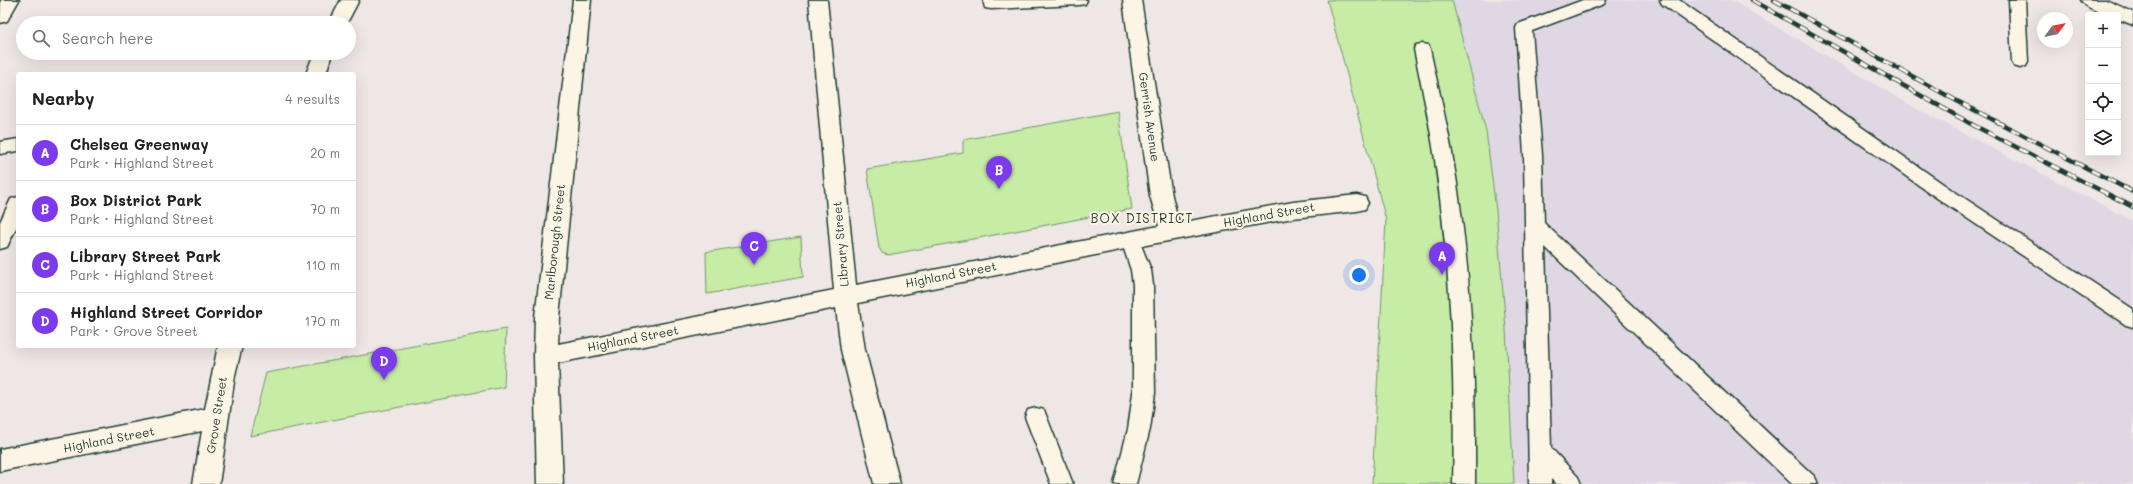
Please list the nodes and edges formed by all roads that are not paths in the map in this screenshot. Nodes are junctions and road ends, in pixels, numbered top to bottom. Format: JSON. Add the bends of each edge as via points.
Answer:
{"nodes":[{"id":1,"x":10,"y":0,"type":"edge"},
{"id":2,"x":350,"y":0,"type":"edge"},
{"id":3,"x":582,"y":0,"type":"edge"},
{"id":4,"x":818,"y":0,"type":"edge"},
{"id":5,"x":991,"y":0,"type":"edge"},
{"id":6,"x":1079,"y":0,"type":"edge"},
{"id":7,"x":1132,"y":0,"type":"edge"},
{"id":8,"x":1598,"y":0,"type":"edge"},
{"id":9,"x":1668,"y":0,"type":"edge"},
{"id":10,"x":2017,"y":0,"type":"edge"},
{"id":11,"x":2090,"y":0,"type":"edge"},
{"id":12,"x":342,"y":16,"type":"edge"},
{"id":13,"x":0,"y":17,"type":"edge"},
{"id":14,"x":2133,"y":19,"type":"edge"},
{"id":15,"x":1422,"y":49,"type":"dead end"},
{"id":16,"x":321,"y":60,"type":"edge"},
{"id":17,"x":2020,"y":62,"type":"dead end"},
{"id":18,"x":317,"y":72,"type":"edge"},
{"id":19,"x":16,"y":146,"type":"edge"},
{"id":20,"x":0,"y":148,"type":"edge"},
{"id":21,"x":1357,"y":203,"type":"dead end"},
{"id":22,"x":16,"y":208,"type":"edge"},
{"id":23,"x":1535,"y":226,"type":"junction"},
{"id":24,"x":1172,"y":232,"type":"junction"},
{"id":25,"x":1130,"y":240,"type":"junction"},
{"id":26,"x":0,"y":242,"type":"edge"},
{"id":27,"x":846,"y":297,"type":"junction"},
{"id":28,"x":2133,"y":319,"type":"edge"},
{"id":29,"x":230,"y":348,"type":"edge"},
{"id":30,"x":546,"y":356,"type":"junction"},
{"id":31,"x":217,"y":417,"type":"junction"},
{"id":32,"x":1036,"y":417,"type":"dead end"},
{"id":33,"x":1540,"y":452,"type":"junction"},
{"id":34,"x":0,"y":460,"type":"edge"},
{"id":35,"x":206,"y":484,"type":"edge"},
{"id":36,"x":550,"y":484,"type":"edge"},
{"id":37,"x":887,"y":484,"type":"edge"},
{"id":38,"x":1062,"y":484,"type":"edge"},
{"id":39,"x":1125,"y":484,"type":"edge"},
{"id":40,"x":1464,"y":484,"type":"edge"},
{"id":41,"x":1540,"y":484,"type":"edge"},
{"id":42,"x":1570,"y":484,"type":"edge"},
{"id":43,"x":1807,"y":484,"type":"edge"}],
"edges":[{"from":1,"to":13,"type":"street"},
{"from":2,"to":12,"type":"street"},
{"from":3,"to":30,"type":"street","name":"Marlborough Street","via":[[547,317]]},
{"from":4,"to":27,"type":"street","name":"Library Street"},
{"from":5,"to":6,"type":"lane","via":[[991,4]]},
{"from":7,"to":24,"type":"street","name":"Gerrish Avenue","via":[[1161,196]]},
{"from":8,"to":23,"type":"lane","via":[[1524,28]]},
{"from":9,"to":28,"type":"lane","via":[[1943,193]]},
{"from":10,"to":17,"type":"lane"},
{"from":11,"to":14,"type":"street"},
{"from":15,"to":40,"type":"lane","via":[[1444,153],[1458,276],[1465,431]]},
{"from":16,"to":18,"type":"street"},
{"from":19,"to":20,"type":"lane"},
{"from":21,"to":24,"type":"street","name":"Highland Street","via":[[1293,210]]},
{"from":22,"to":26,"type":"lane"},
{"from":23,"to":33,"type":"lane"},
{"from":23,"to":43,"type":"lane"},
{"from":24,"to":25,"type":"street","name":"Highland Street"},
{"from":25,"to":27,"type":"street","name":"Highland Street","via":[[919,280]]},
{"from":25,"to":39,"type":"lane","via":[[1141,270],[1144,393],[1139,429]]},
{"from":27,"to":30,"type":"street","name":"Highland Street"},
{"from":27,"to":37,"type":"street","name":"Library Street","via":[[853,350]]},
{"from":29,"to":31,"type":"street","name":"Grove Street"},
{"from":30,"to":36,"type":"street","name":"Marlborough Street"},
{"from":31,"to":34,"type":"street","name":"Highland Street"},
{"from":31,"to":35,"type":"street","name":"Grove Street"},
{"from":32,"to":38,"type":"lane"},
{"from":33,"to":41,"type":"lane"},
{"from":33,"to":42,"type":"lane"}]}
